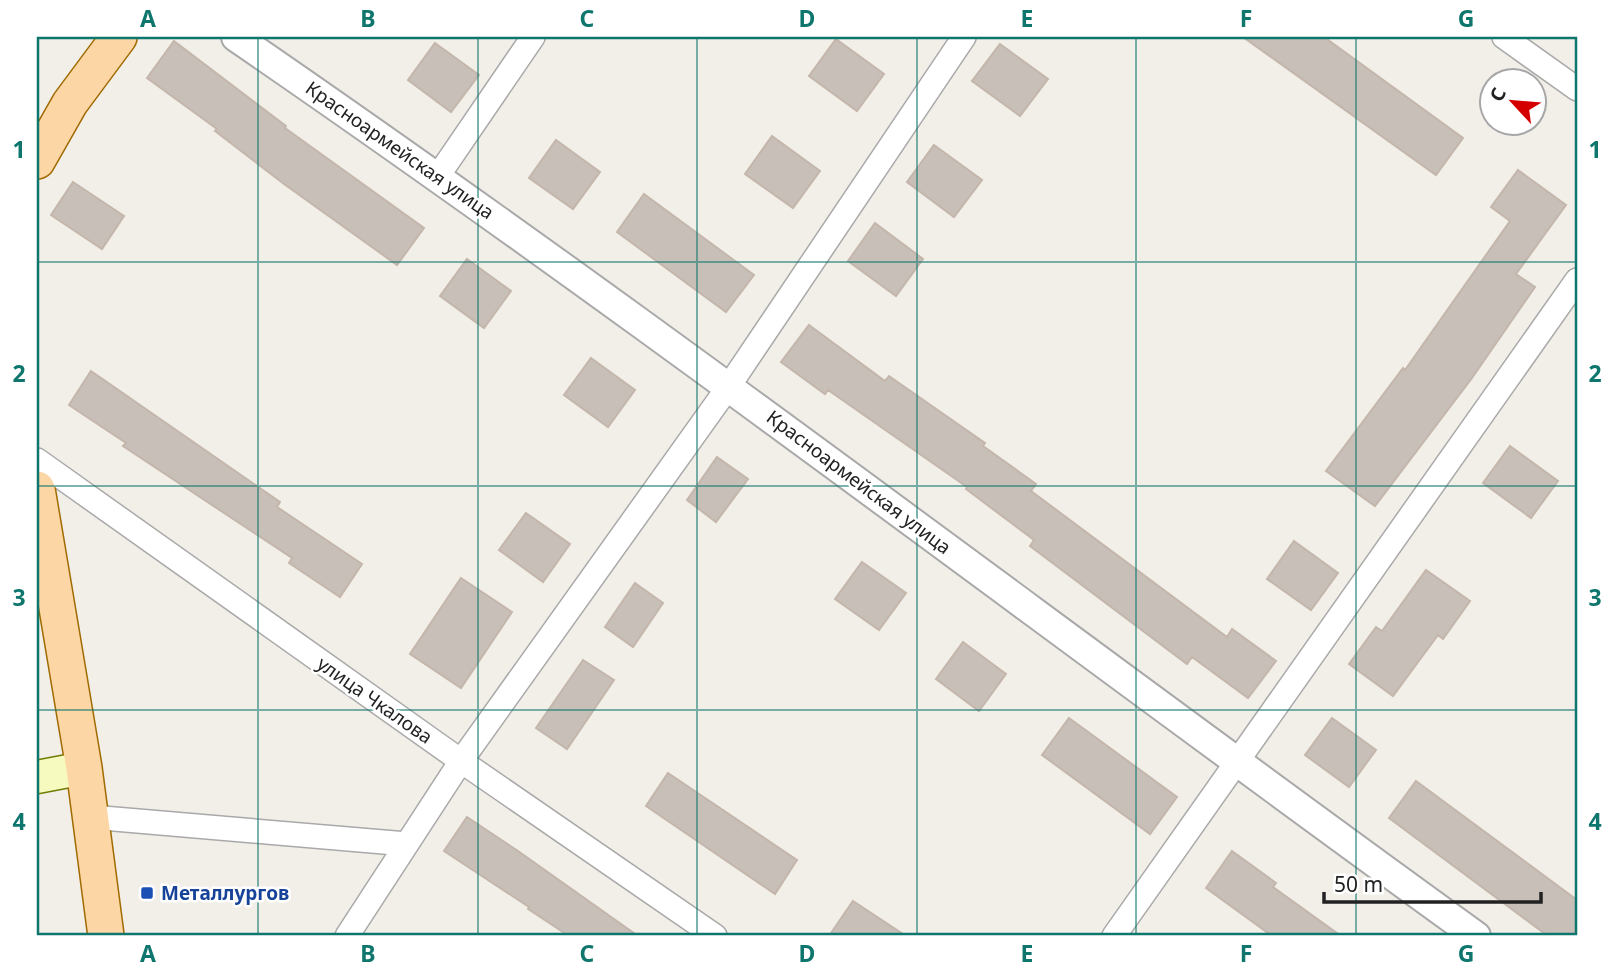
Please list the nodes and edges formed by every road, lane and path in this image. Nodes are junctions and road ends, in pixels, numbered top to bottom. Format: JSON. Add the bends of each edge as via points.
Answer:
{"nodes":[{"id":1,"x":119,"y":37,"type":"edge"},
{"id":2,"x":236,"y":37,"type":"edge"},
{"id":3,"x":533,"y":37,"type":"edge"},
{"id":4,"x":964,"y":37,"type":"edge"},
{"id":5,"x":1504,"y":37,"type":"edge"},
{"id":6,"x":1577,"y":89,"type":"edge"},
{"id":7,"x":37,"y":161,"type":"edge"},
{"id":8,"x":438,"y":176,"type":"junction"},
{"id":9,"x":1577,"y":280,"type":"edge"},
{"id":10,"x":729,"y":386,"type":"junction"},
{"id":11,"x":37,"y":460,"type":"edge"},
{"id":12,"x":37,"y":489,"type":"edge"},
{"id":13,"x":461,"y":761,"type":"junction"},
{"id":14,"x":1236,"y":763,"type":"junction"},
{"id":15,"x":84,"y":768,"type":"junction"},
{"id":16,"x":37,"y":777,"type":"edge"},
{"id":17,"x":90,"y":817,"type":"junction"},
{"id":18,"x":407,"y":844,"type":"junction"},
{"id":19,"x":106,"y":936,"type":"edge"},
{"id":20,"x":347,"y":936,"type":"edge"},
{"id":21,"x":715,"y":936,"type":"edge"},
{"id":22,"x":1114,"y":936,"type":"edge"},
{"id":23,"x":1476,"y":936,"type":"edge"}],
"edges":[{"from":1,"to":7,"type":"main road","via":[[70,103]]},
{"from":2,"to":8,"type":"street","name":"Красноармейская улица"},
{"from":3,"to":8,"type":"street"},
{"from":4,"to":10,"type":"street"},
{"from":5,"to":6,"type":"street"},
{"from":8,"to":10,"type":"street","name":"Красноармейская улица"},
{"from":9,"to":14,"type":"street"},
{"from":10,"to":13,"type":"street"},
{"from":10,"to":14,"type":"street","name":"Красноармейская улица"},
{"from":11,"to":13,"type":"street","name":"улица Чкалова"},
{"from":12,"to":15,"type":"main road"},
{"from":13,"to":18,"type":"street"},
{"from":13,"to":21,"type":"street","name":"улица Чкалова"},
{"from":14,"to":22,"type":"street"},
{"from":14,"to":23,"type":"street","name":"Красноармейская улица"},
{"from":15,"to":16,"type":"main road"},
{"from":15,"to":17,"type":"main road"},
{"from":17,"to":18,"type":"street"},
{"from":17,"to":19,"type":"main road"},
{"from":18,"to":20,"type":"street"}]}
